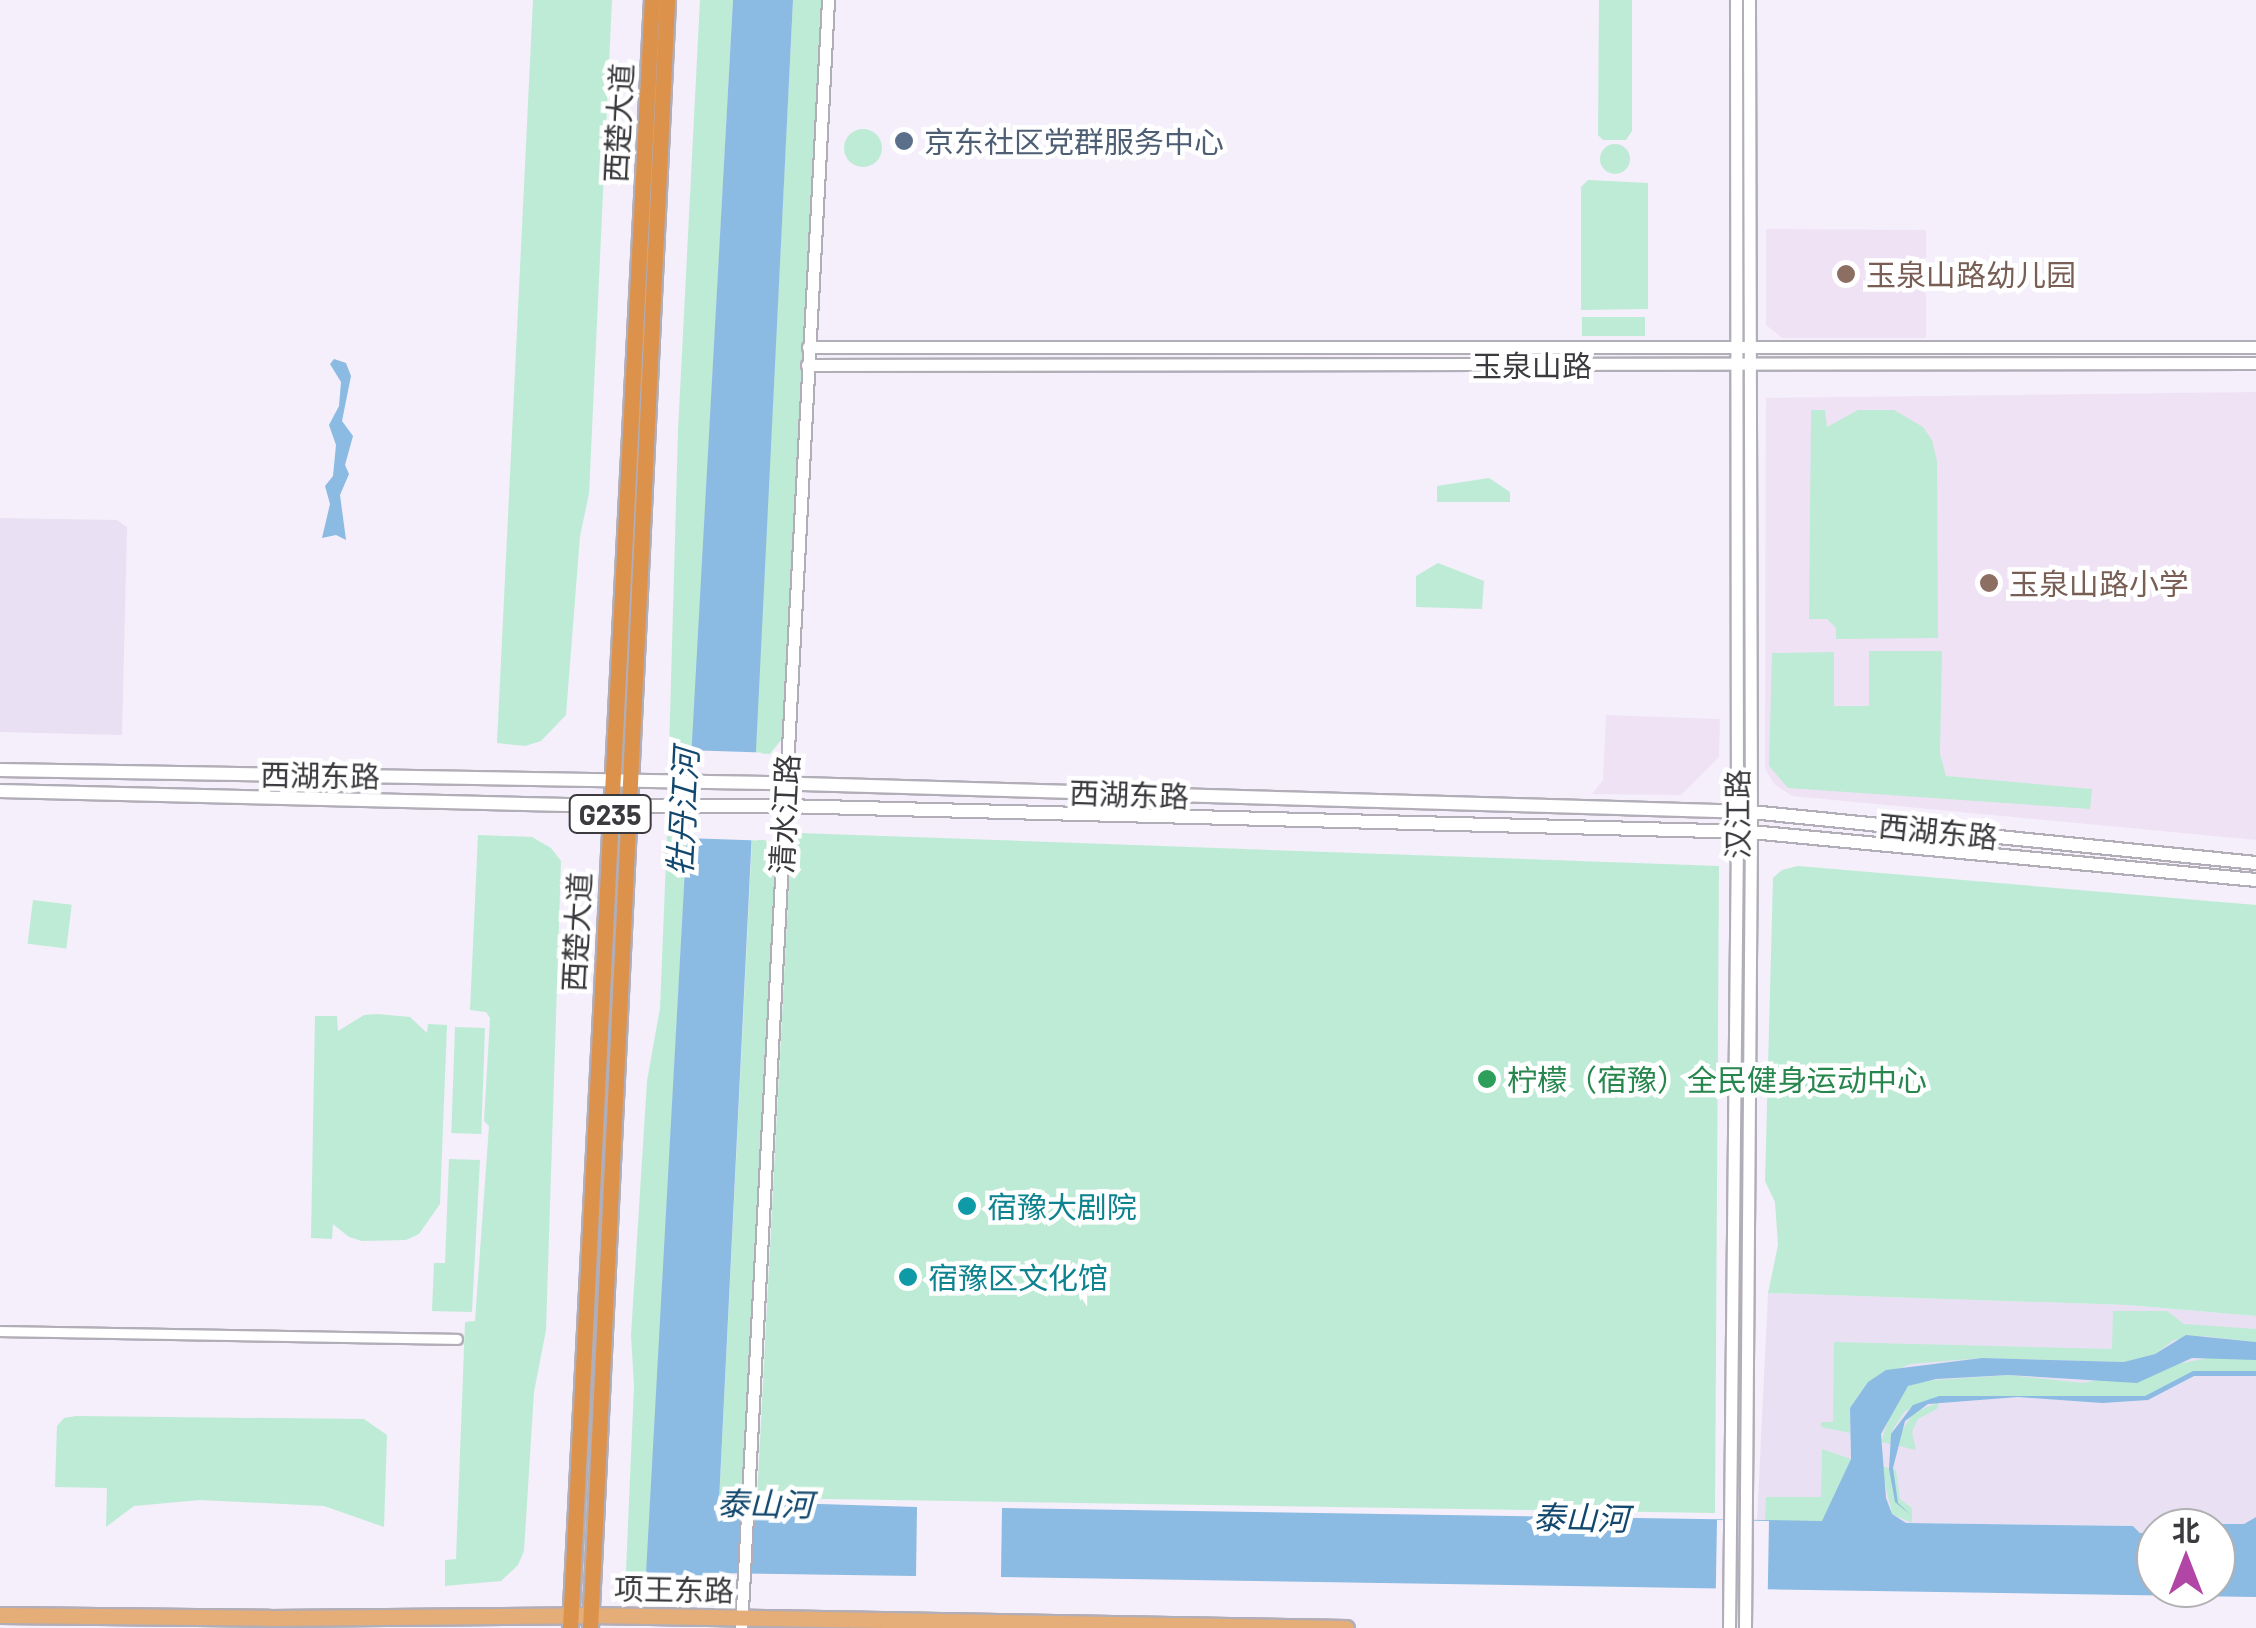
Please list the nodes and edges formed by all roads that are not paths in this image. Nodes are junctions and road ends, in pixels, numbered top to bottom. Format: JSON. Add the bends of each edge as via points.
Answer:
{"nodes":[{"id":1,"x":652,"y":0,"type":"edge"},
{"id":2,"x":666,"y":0,"type":"edge"},
{"id":3,"x":828,"y":0,"type":"edge"},
{"id":4,"x":1736,"y":0,"type":"edge"},
{"id":5,"x":1749,"y":0,"type":"edge"},
{"id":6,"x":808,"y":347,"type":"junction"},
{"id":7,"x":1736,"y":348,"type":"junction"},
{"id":8,"x":1750,"y":348,"type":"junction"},
{"id":9,"x":2256,"y":348,"type":"edge"},
{"id":10,"x":2256,"y":363,"type":"edge"},
{"id":11,"x":1736,"y":364,"type":"junction"},
{"id":12,"x":1750,"y":364,"type":"junction"},
{"id":13,"x":807,"y":365,"type":"junction"},
{"id":14,"x":0,"y":770,"type":"edge"},
{"id":15,"x":619,"y":779,"type":"junction"},
{"id":16,"x":786,"y":784,"type":"junction"},
{"id":17,"x":0,"y":791,"type":"edge"},
{"id":18,"x":618,"y":806,"type":"junction"},
{"id":19,"x":784,"y":806,"type":"junction"},
{"id":20,"x":1744,"y":812,"type":"junction"},
{"id":21,"x":1744,"y":832,"type":"junction"},
{"id":22,"x":2256,"y":863,"type":"edge"},
{"id":23,"x":2256,"y":880,"type":"edge"},
{"id":24,"x":0,"y":1331,"type":"edge"},
{"id":25,"x":456,"y":1340,"type":"dead end"},
{"id":26,"x":0,"y":1615,"type":"edge"},
{"id":27,"x":570,"y":1621,"type":"edge"},
{"id":28,"x":590,"y":1621,"type":"edge"},
{"id":29,"x":741,"y":1623,"type":"edge"},
{"id":30,"x":1346,"y":1628,"type":"edge"},
{"id":31,"x":1729,"y":1628,"type":"edge"},
{"id":32,"x":1746,"y":1628,"type":"edge"}],
"edges":[{"from":1,"to":15,"type":"highway","name":"西楚大道","number":"G235"},
{"from":2,"to":15,"type":"highway","name":"西楚大道","number":"G235"},
{"from":3,"to":6,"type":"street","name":"清水江路"},
{"from":4,"to":7,"type":"street","name":"汉江路"},
{"from":5,"to":8,"type":"street","name":"汉江路"},
{"from":6,"to":7,"type":"street","name":"玉泉山路"},
{"from":6,"to":13,"type":"street","name":"清水江路"},
{"from":7,"to":8,"type":"street","name":"玉泉山路"},
{"from":7,"to":11,"type":"street","name":"汉江路"},
{"from":8,"to":9,"type":"street","name":"玉泉山路"},
{"from":8,"to":12,"type":"street","name":"汉江路"},
{"from":10,"to":12,"type":"street","name":"玉泉山路"},
{"from":11,"to":12,"type":"street","name":"玉泉山路"},
{"from":11,"to":13,"type":"street","name":"玉泉山路"},
{"from":11,"to":20,"type":"street","name":"汉江路"},
{"from":12,"to":20,"type":"street","name":"汉江路"},
{"from":13,"to":16,"type":"street","name":"清水江路"},
{"from":14,"to":15,"type":"main road","name":"西湖东路"},
{"from":15,"to":16,"type":"main road","name":"西湖东路"},
{"from":15,"to":18,"type":"highway","name":"西楚大道","number":"G235"},
{"from":16,"to":19,"type":"street","name":"清水江路"},
{"from":16,"to":20,"type":"main road","name":"西湖东路"},
{"from":17,"to":18,"type":"main road","name":"西湖东路"},
{"from":18,"to":19,"type":"main road","name":"西湖东路"},
{"from":18,"to":27,"type":"highway","name":"西楚大道","number":"G235"},
{"from":18,"to":28,"type":"highway","name":"西楚大道","number":"G235"},
{"from":19,"to":21,"type":"main road","name":"西湖东路"},
{"from":19,"to":29,"type":"street","name":"清水江路"},
{"from":20,"to":21,"type":"street","name":"汉江路"},
{"from":20,"to":22,"type":"main road","name":"西湖东路"},
{"from":21,"to":23,"type":"main road","name":"西湖东路"},
{"from":21,"to":31,"type":"street","name":"汉江路"},
{"from":21,"to":32,"type":"street","name":"汉江路"},
{"from":24,"to":25,"type":"street"},
{"from":26,"to":27,"type":"main road","name":"项王东路"},
{"from":27,"to":28,"type":"main road","name":"项王东路"},
{"from":28,"to":29,"type":"main road","name":"项王东路","via":[[619,1615]]},
{"from":29,"to":30,"type":"main road","name":"项王东路"}]}
